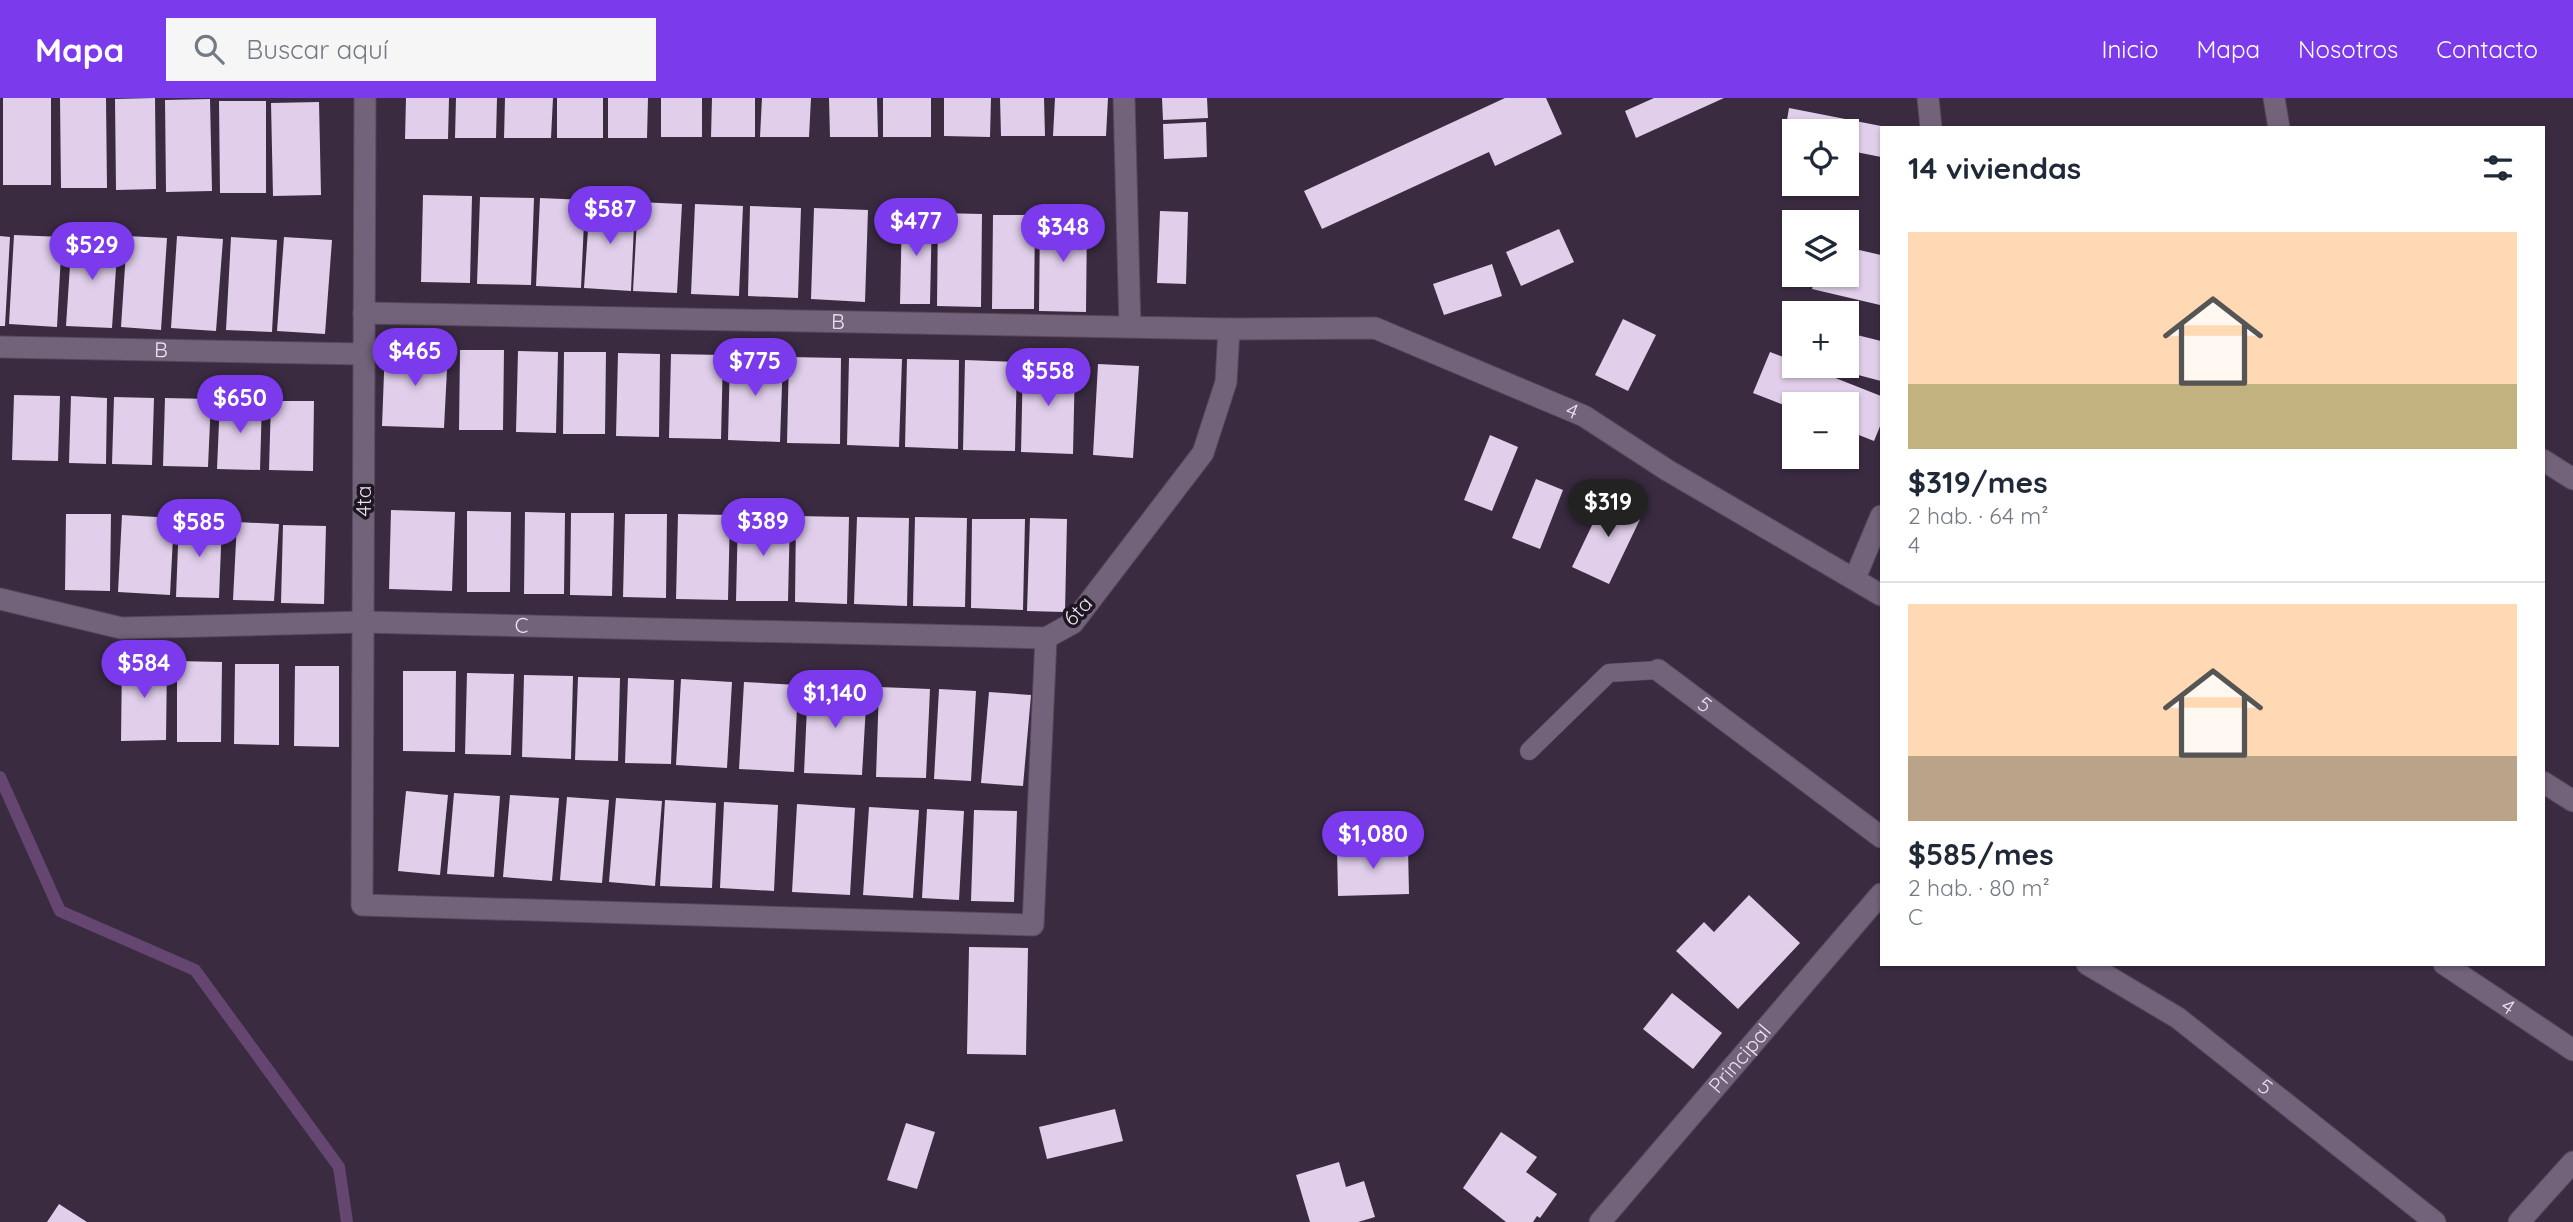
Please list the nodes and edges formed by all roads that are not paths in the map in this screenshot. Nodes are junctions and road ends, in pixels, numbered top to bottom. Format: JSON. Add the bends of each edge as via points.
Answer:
{"nodes":[{"id":1,"x":365,"y":98,"type":"edge"},
{"id":2,"x":1124,"y":98,"type":"edge"},
{"id":3,"x":1928,"y":98,"type":"edge"},
{"id":4,"x":2274,"y":98,"type":"edge"},
{"id":5,"x":1931,"y":126,"type":"edge"},
{"id":6,"x":2279,"y":126,"type":"edge"},
{"id":7,"x":364,"y":313,"type":"junction"},
{"id":8,"x":1130,"y":327,"type":"junction"},
{"id":9,"x":1229,"y":329,"type":"junction"},
{"id":10,"x":0,"y":347,"type":"edge"},
{"id":11,"x":364,"y":354,"type":"junction"},
{"id":12,"x":2545,"y":461,"type":"edge"},
{"id":13,"x":2573,"y":479,"type":"edge"},
{"id":14,"x":1880,"y":518,"type":"edge"},
{"id":15,"x":1855,"y":578,"type":"junction"},
{"id":16,"x":1880,"y":594,"type":"edge"},
{"id":17,"x":0,"y":599,"type":"edge"},
{"id":18,"x":363,"y":622,"type":"junction"},
{"id":19,"x":1046,"y":638,"type":"junction"},
{"id":20,"x":1658,"y":670,"type":"joint"},
{"id":21,"x":1529,"y":751,"type":"dead end"},
{"id":22,"x":2545,"y":783,"type":"edge"},
{"id":23,"x":2573,"y":801,"type":"edge"},
{"id":24,"x":1880,"y":836,"type":"edge"},
{"id":25,"x":1880,"y":895,"type":"edge"},
{"id":26,"x":1033,"y":925,"type":"joint"},
{"id":27,"x":2090,"y":966,"type":"edge"},
{"id":28,"x":2447,"y":966,"type":"edge"},
{"id":29,"x":2573,"y":1050,"type":"edge"},
{"id":30,"x":2573,"y":1161,"type":"edge"},
{"id":31,"x":1600,"y":1222,"type":"edge"},
{"id":32,"x":2435,"y":1222,"type":"edge"},
{"id":33,"x":2519,"y":1222,"type":"edge"}],
"edges":[{"from":1,"to":7,"type":"street","name":"4ta"},
{"from":2,"to":8,"type":"street"},
{"from":3,"to":5,"type":"street"},
{"from":4,"to":6,"type":"street"},
{"from":7,"to":8,"type":"street","name":"B"},
{"from":7,"to":11,"type":"street","name":"4ta"},
{"from":8,"to":9,"type":"street","name":"B"},
{"from":9,"to":15,"type":"street","name":"4","via":[[1375,328],[1584,416],[1667,470]]},
{"from":9,"to":19,"type":"street","name":"6ta","via":[[1226,382],[1203,453],[1073,623]]},
{"from":10,"to":11,"type":"street","name":"B"},
{"from":11,"to":18,"type":"street","name":"4ta"},
{"from":12,"to":13,"type":"street"},
{"from":14,"to":15,"type":"street"},
{"from":15,"to":16,"type":"street","name":"4"},
{"from":17,"to":18,"type":"street","name":"C","via":[[121,628]]},
{"from":18,"to":19,"type":"street","name":"C"},
{"from":18,"to":26,"type":"street","name":"4ta","via":[[362,905]]},
{"from":19,"to":26,"type":"street","name":"6ta"},
{"from":20,"to":21,"type":"lane","name":"5","via":[[1609,673]]},
{"from":20,"to":24,"type":"street","name":"5"},
{"from":22,"to":23,"type":"street"},
{"from":25,"to":31,"type":"street","name":"Principal"},
{"from":27,"to":32,"type":"street","name":"5","via":[[2178,1018]]},
{"from":28,"to":29,"type":"street","name":"4"},
{"from":30,"to":33,"type":"street"}]}
